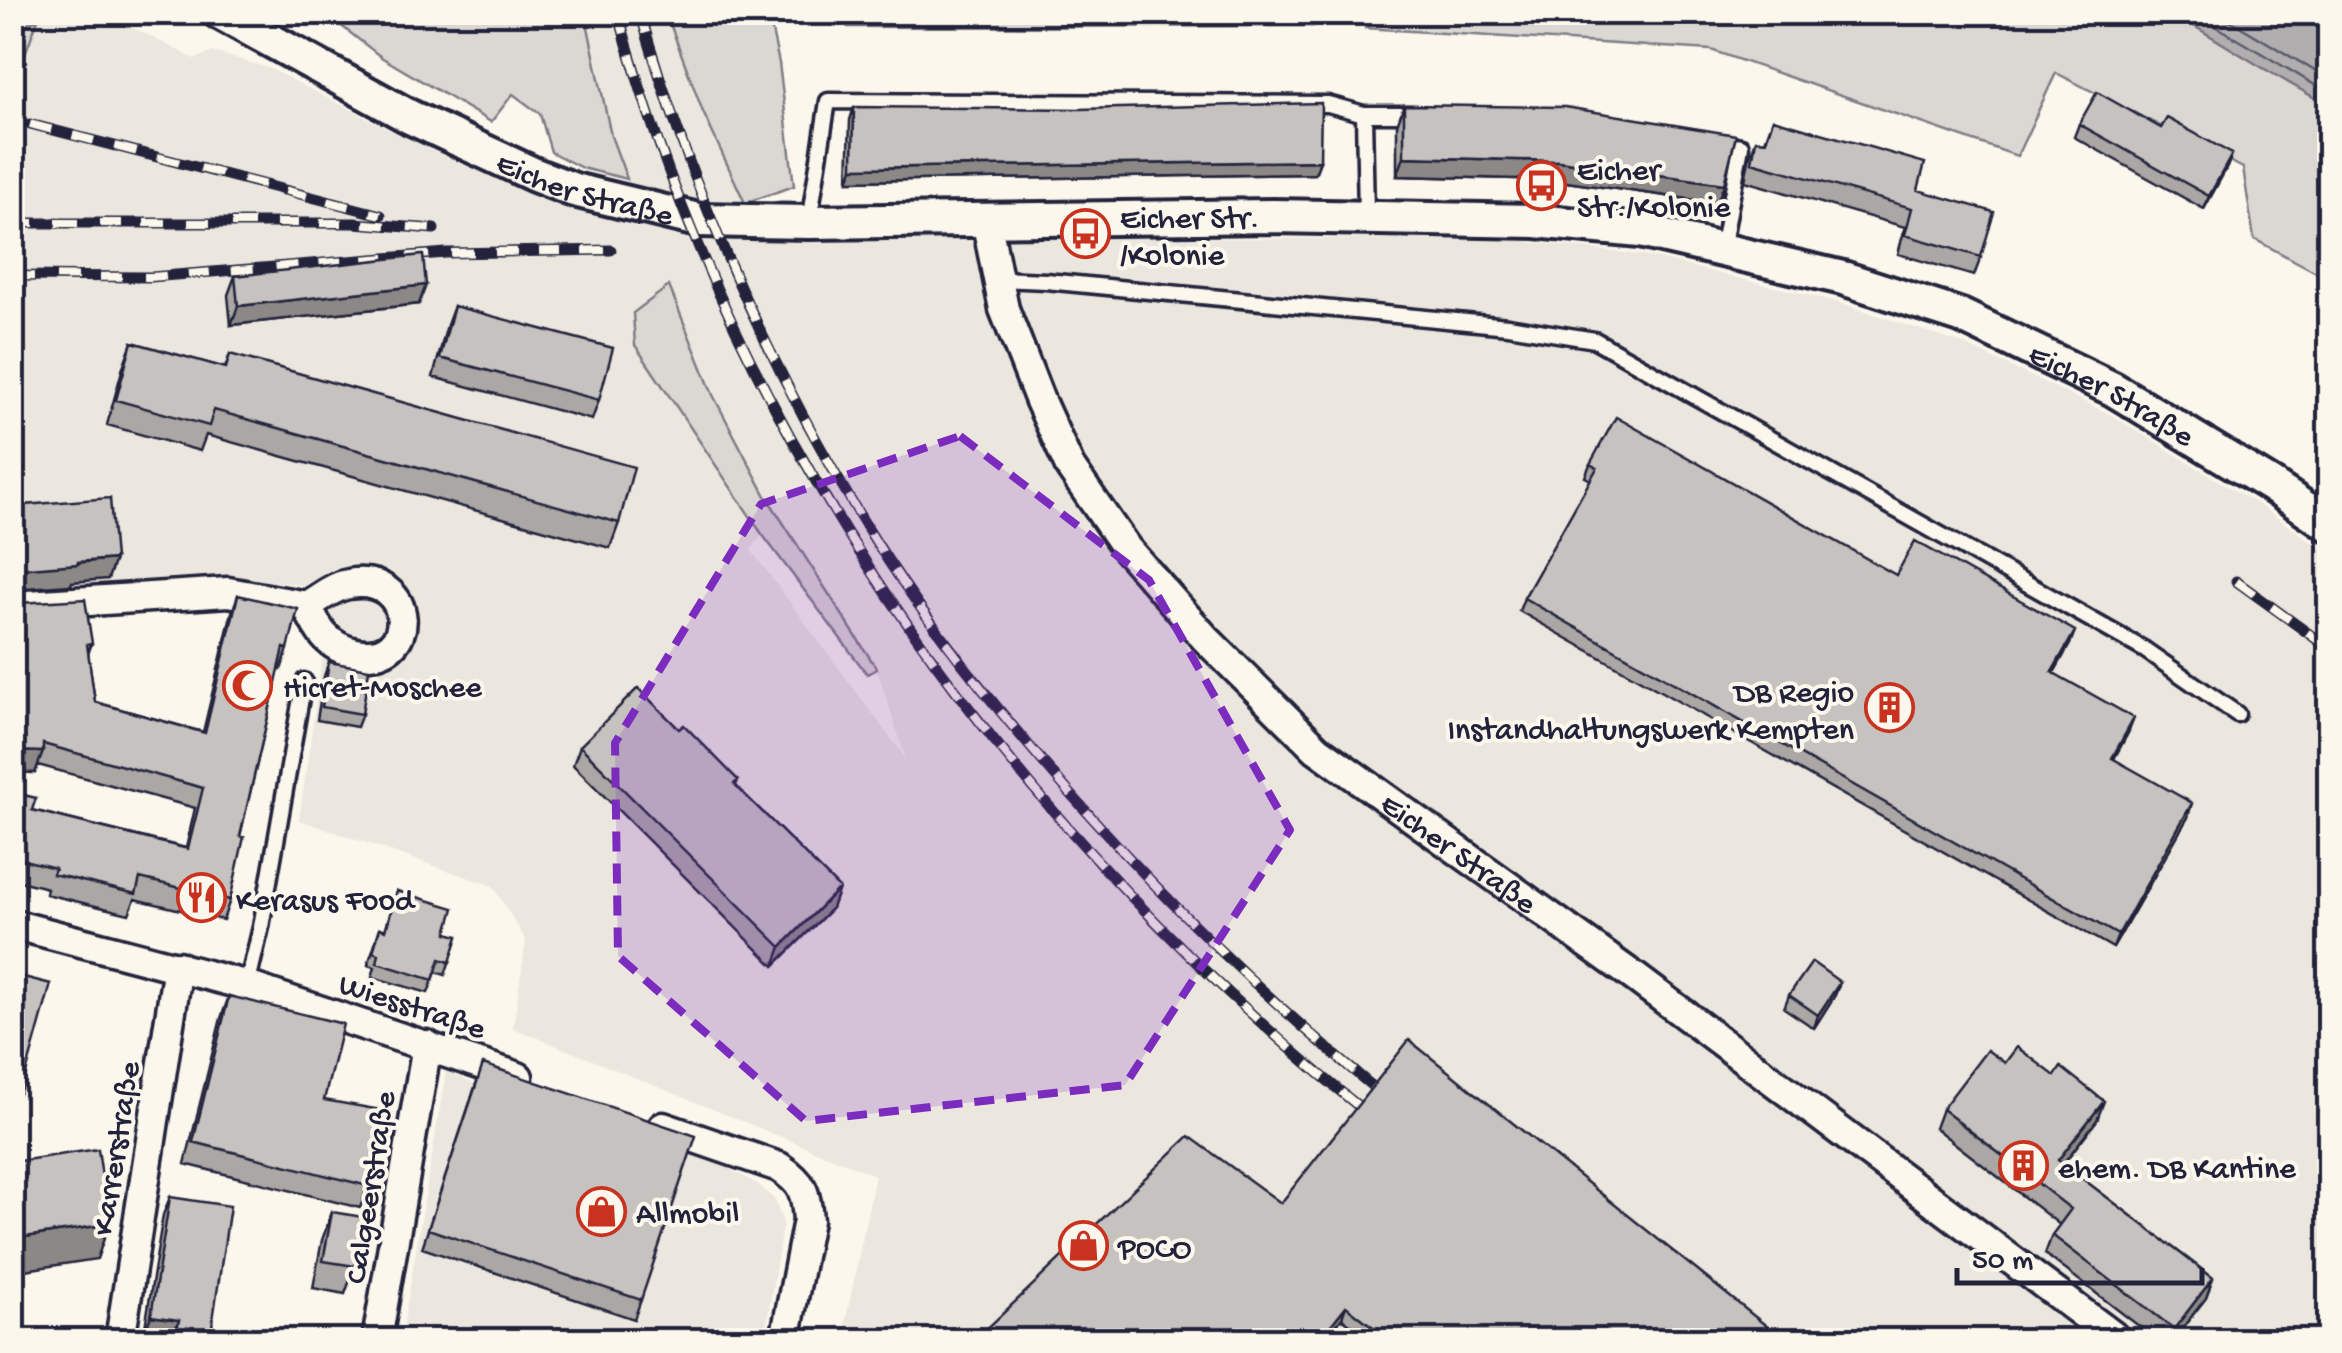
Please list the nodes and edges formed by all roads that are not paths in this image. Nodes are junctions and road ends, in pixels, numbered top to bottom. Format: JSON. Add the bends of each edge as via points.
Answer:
{"nodes":[{"id":1,"x":220,"y":12,"type":"edge"},
{"id":2,"x":1364,"y":114,"type":"junction"},
{"id":3,"x":1439,"y":114,"type":"edge"},
{"id":4,"x":1703,"y":140,"type":"edge"},
{"id":5,"x":1366,"y":216,"type":"junction"},
{"id":6,"x":986,"y":219,"type":"junction"},
{"id":7,"x":808,"y":222,"type":"junction"},
{"id":8,"x":1722,"y":250,"type":"junction"},
{"id":9,"x":997,"y":280,"type":"junction"},
{"id":10,"x":2330,"y":525,"type":"edge"},
{"id":11,"x":12,"y":606,"type":"edge"},
{"id":12,"x":307,"y":606,"type":"dead end"},
{"id":13,"x":304,"y":681,"type":"dead end"},
{"id":14,"x":2236,"y":714,"type":"dead end"},
{"id":15,"x":12,"y":924,"type":"edge"},
{"id":16,"x":178,"y":966,"type":"junction"},
{"id":17,"x":247,"y":986,"type":"junction"},
{"id":18,"x":427,"y":1045,"type":"junction"},
{"id":19,"x":535,"y":1082,"type":"edge"},
{"id":20,"x":644,"y":1120,"type":"edge"},
{"id":21,"x":2113,"y":1336,"type":"dead end"},
{"id":22,"x":120,"y":1340,"type":"edge"},
{"id":23,"x":377,"y":1340,"type":"edge"},
{"id":24,"x":784,"y":1340,"type":"edge"}],
"edges":[{"from":1,"to":7,"type":"street","name":"Eicher Straße","via":[[410,117],[535,176],[698,220]]},
{"from":2,"to":3,"type":"lane"},
{"from":2,"to":5,"type":"lane"},
{"from":2,"to":7,"type":"lane","via":[[1328,104],[828,102]]},
{"from":4,"to":8,"type":"lane","via":[[1741,146]]},
{"from":5,"to":6,"type":"street","name":"Eicher Straße"},
{"from":5,"to":8,"type":"street","name":"Eicher Straße","via":[[1536,221],[1640,232]]},
{"from":6,"to":7,"type":"street","name":"Eicher Straße"},
{"from":6,"to":9,"type":"street","name":"Eicher Straße"},
{"from":8,"to":10,"type":"street","name":"Eicher Straße","via":[[1843,278],[1961,316],[2113,389]]},
{"from":9,"to":14,"type":"lane","via":[[1489,324],[1594,340],[2145,650]]},
{"from":9,"to":21,"type":"street","name":"Eicher Straße","via":[[1070,467],[1126,548],[1318,749]]},
{"from":11,"to":12,"type":"street","via":[[228,592]]},
{"from":13,"to":17,"type":"lane"},
{"from":15,"to":16,"type":"street","name":"Wiesstraße"},
{"from":16,"to":17,"type":"street","name":"Wiesstraße"},
{"from":16,"to":22,"type":"street","name":"Karrerstraße"},
{"from":17,"to":18,"type":"street","name":"Wiesstraße"},
{"from":18,"to":19,"type":"street","name":"Wiesstraße"},
{"from":18,"to":23,"type":"street","name":"Calgeerstraße"},
{"from":20,"to":24,"type":"street","via":[[779,1167],[802,1188],[808,1220]]}]}
